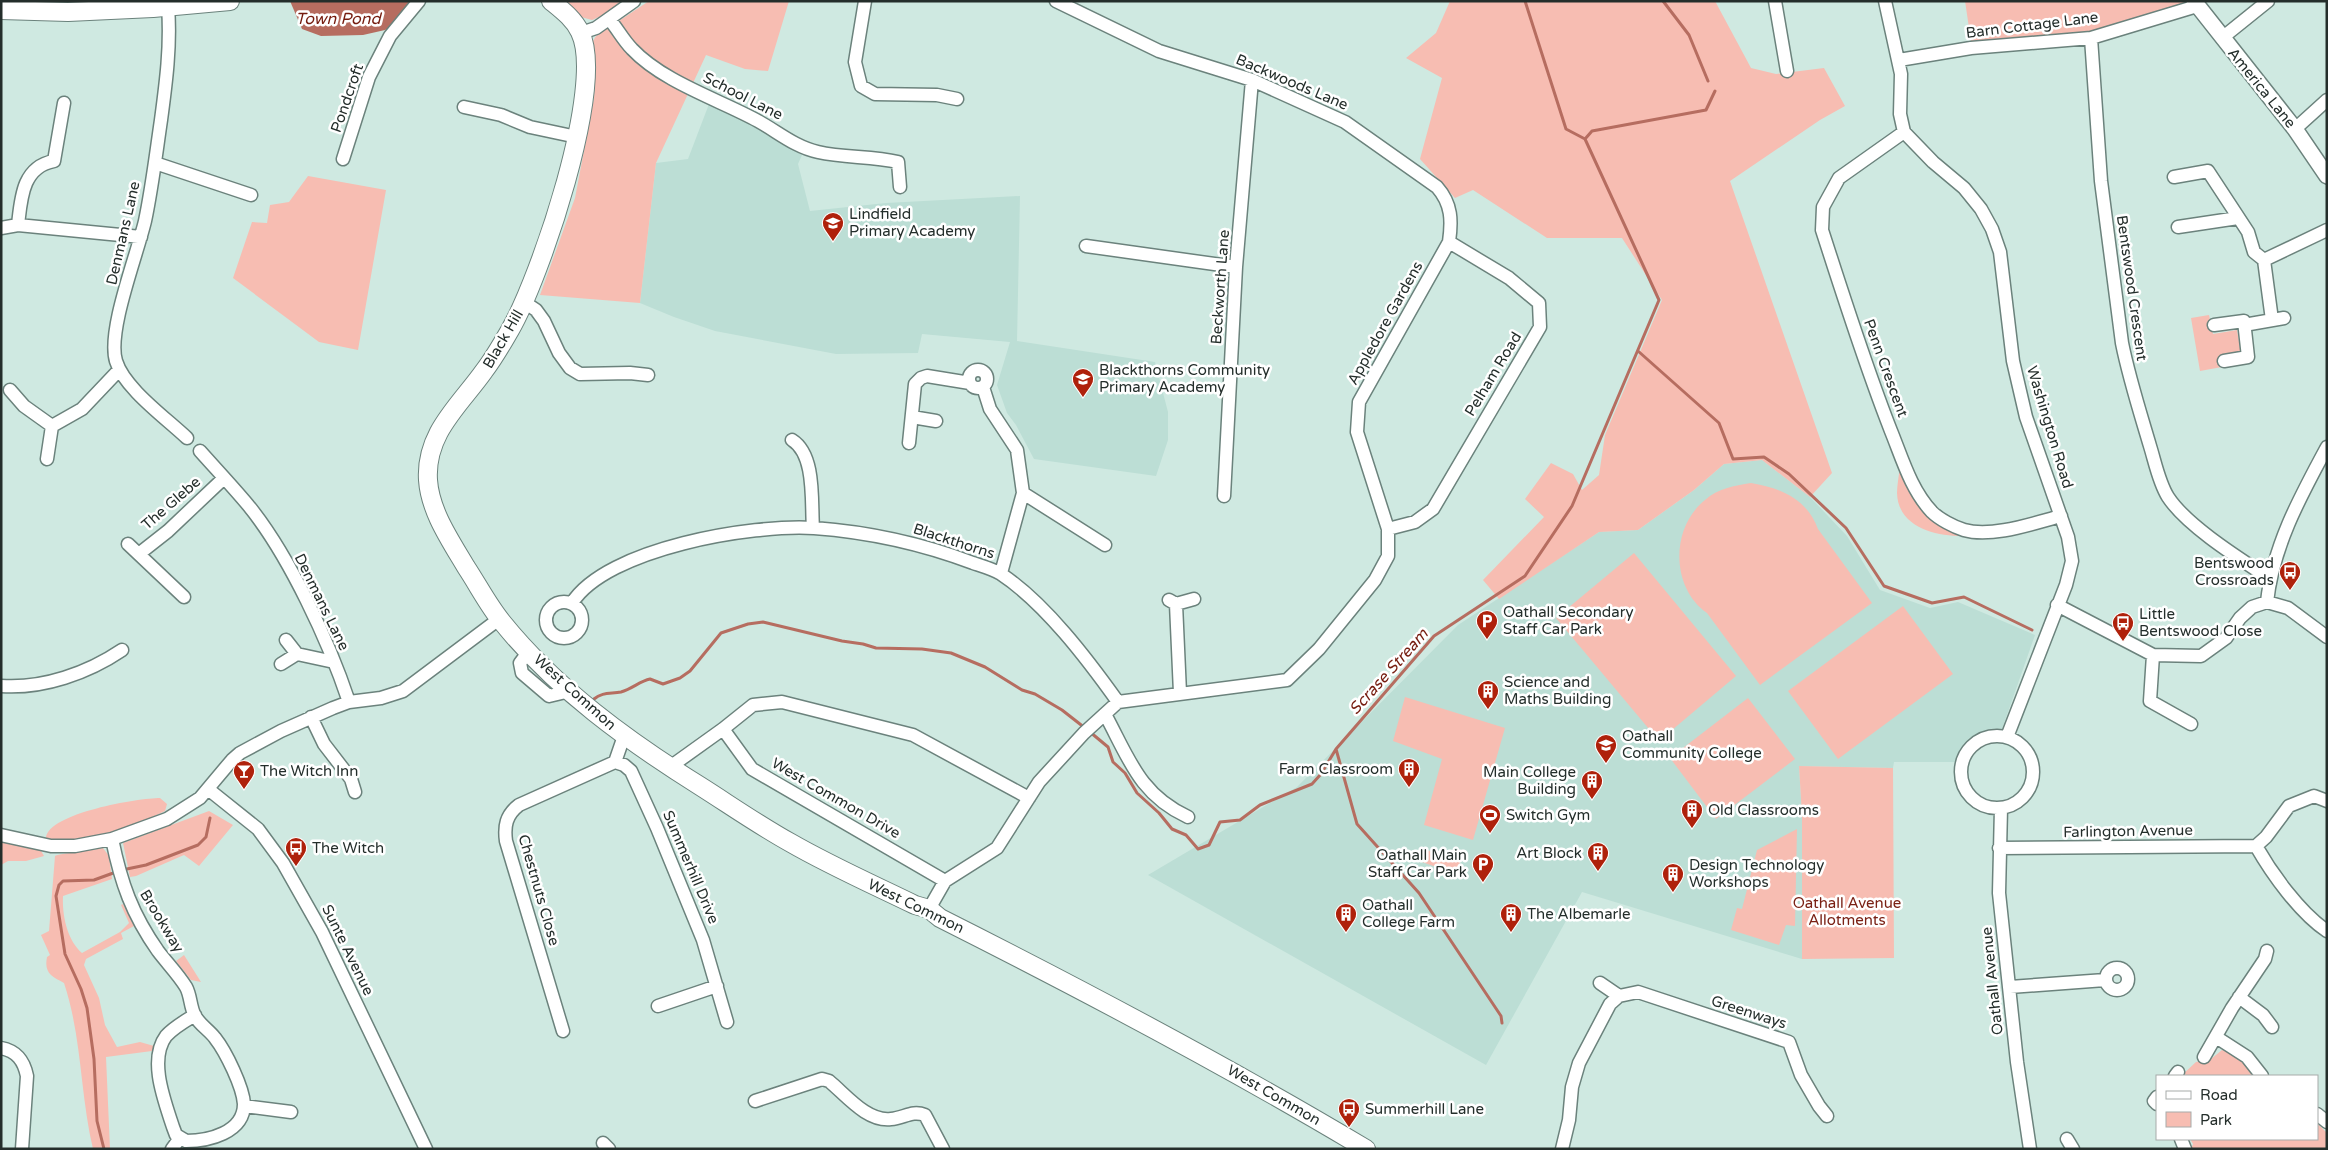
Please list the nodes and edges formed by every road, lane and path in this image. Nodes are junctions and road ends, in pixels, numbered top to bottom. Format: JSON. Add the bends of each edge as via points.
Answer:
{"nodes":[{"id":1,"x":419,"y":1,"type":"edge"},
{"id":2,"x":551,"y":1,"type":"edge"},
{"id":3,"x":634,"y":1,"type":"edge"},
{"id":4,"x":865,"y":1,"type":"edge"},
{"id":5,"x":1056,"y":1,"type":"edge"},
{"id":6,"x":1775,"y":1,"type":"edge"},
{"id":7,"x":1885,"y":1,"type":"edge"},
{"id":8,"x":2268,"y":1,"type":"edge"},
{"id":9,"x":224,"y":2,"type":"edge"},
{"id":10,"x":2195,"y":4,"type":"edge"},
{"id":11,"x":168,"y":7,"type":"junction"},
{"id":12,"x":1,"y":10,"type":"edge"},
{"id":13,"x":609,"y":19,"type":"junction"},
{"id":14,"x":581,"y":33,"type":"junction"},
{"id":15,"x":2091,"y":38,"type":"junction"},
{"id":16,"x":2222,"y":38,"type":"junction"},
{"id":17,"x":1899,"y":60,"type":"junction"},
{"id":18,"x":1787,"y":71,"type":"dead end"},
{"id":19,"x":1252,"y":80,"type":"junction"},
{"id":20,"x":2327,"y":100,"type":"edge"},
{"id":21,"x":951,"y":101,"type":"dead end"},
{"id":22,"x":64,"y":104,"type":"dead end"},
{"id":23,"x":464,"y":107,"type":"dead end"},
{"id":24,"x":2295,"y":129,"type":"junction"},
{"id":25,"x":1904,"y":132,"type":"junction"},
{"id":26,"x":577,"y":137,"type":"junction"},
{"id":27,"x":343,"y":158,"type":"dead end"},
{"id":28,"x":155,"y":163,"type":"junction"},
{"id":29,"x":2327,"y":176,"type":"edge"},
{"id":30,"x":2174,"y":177,"type":"dead end"},
{"id":31,"x":900,"y":187,"type":"dead end"},
{"id":32,"x":251,"y":195,"type":"dead end"},
{"id":33,"x":2238,"y":218,"type":"junction"},
{"id":34,"x":18,"y":226,"type":"junction"},
{"id":35,"x":1451,"y":226,"type":"joint"},
{"id":36,"x":1,"y":228,"type":"edge"},
{"id":37,"x":2178,"y":228,"type":"dead end"},
{"id":38,"x":2327,"y":230,"type":"edge"},
{"id":39,"x":141,"y":237,"type":"junction"},
{"id":40,"x":1449,"y":242,"type":"junction"},
{"id":41,"x":1086,"y":246,"type":"dead end"},
{"id":42,"x":2264,"y":260,"type":"junction"},
{"id":43,"x":1236,"y":267,"type":"junction"},
{"id":44,"x":524,"y":302,"type":"junction"},
{"id":45,"x":2214,"y":325,"type":"dead end"},
{"id":46,"x":2244,"y":325,"type":"junction"},
{"id":47,"x":2224,"y":361,"type":"dead end"},
{"id":48,"x":119,"y":370,"type":"junction"},
{"id":49,"x":648,"y":375,"type":"dead end"},
{"id":50,"x":10,"y":390,"type":"dead end"},
{"id":51,"x":912,"y":418,"type":"junction"},
{"id":52,"x":936,"y":421,"type":"dead end"},
{"id":53,"x":52,"y":426,"type":"junction"},
{"id":54,"x":187,"y":438,"type":"dead end"},
{"id":55,"x":792,"y":440,"type":"dead end"},
{"id":56,"x":909,"y":443,"type":"dead end"},
{"id":57,"x":2327,"y":447,"type":"edge"},
{"id":58,"x":200,"y":451,"type":"dead end"},
{"id":59,"x":47,"y":459,"type":"dead end"},
{"id":60,"x":224,"y":478,"type":"junction"},
{"id":61,"x":1023,"y":493,"type":"junction"},
{"id":62,"x":1224,"y":496,"type":"dead end"},
{"id":63,"x":2061,"y":516,"type":"junction"},
{"id":64,"x":813,"y":528,"type":"junction"},
{"id":65,"x":1388,"y":529,"type":"junction"},
{"id":66,"x":128,"y":544,"type":"dead end"},
{"id":67,"x":1105,"y":545,"type":"dead end"},
{"id":68,"x":140,"y":553,"type":"junction"},
{"id":69,"x":1000,"y":573,"type":"junction"},
{"id":70,"x":2269,"y":578,"type":"junction"},
{"id":71,"x":184,"y":596,"type":"dead end"},
{"id":72,"x":1194,"y":599,"type":"dead end"},
{"id":73,"x":2267,"y":602,"type":"junction"},
{"id":74,"x":572,"y":604,"type":"dead end"},
{"id":75,"x":2057,"y":605,"type":"junction"},
{"id":76,"x":499,"y":619,"type":"junction"},
{"id":77,"x":2327,"y":637,"type":"edge"},
{"id":78,"x":286,"y":640,"type":"dead end"},
{"id":79,"x":122,"y":650,"type":"dead end"},
{"id":80,"x":297,"y":654,"type":"junction"},
{"id":81,"x":2153,"y":655,"type":"junction"},
{"id":82,"x":334,"y":662,"type":"junction"},
{"id":83,"x":281,"y":664,"type":"dead end"},
{"id":84,"x":1,"y":686,"type":"edge"},
{"id":85,"x":1180,"y":694,"type":"junction"},
{"id":86,"x":349,"y":702,"type":"junction"},
{"id":87,"x":1118,"y":702,"type":"junction"},
{"id":88,"x":1106,"y":716,"type":"junction"},
{"id":89,"x":311,"y":717,"type":"junction"},
{"id":90,"x":2191,"y":724,"type":"dead end"},
{"id":91,"x":724,"y":730,"type":"junction"},
{"id":92,"x":624,"y":736,"type":"junction"},
{"id":93,"x":2007,"y":737,"type":"junction"},
{"id":94,"x":615,"y":762,"type":"junction"},
{"id":95,"x":670,"y":767,"type":"junction"},
{"id":96,"x":208,"y":789,"type":"junction"},
{"id":97,"x":355,"y":792,"type":"dead end"},
{"id":98,"x":1029,"y":798,"type":"junction"},
{"id":99,"x":2327,"y":801,"type":"edge"},
{"id":100,"x":2001,"y":808,"type":"junction"},
{"id":101,"x":1188,"y":816,"type":"dead end"},
{"id":102,"x":1,"y":835,"type":"edge"},
{"id":103,"x":112,"y":840,"type":"junction"},
{"id":104,"x":2256,"y":846,"type":"junction"},
{"id":105,"x":1999,"y":848,"type":"junction"},
{"id":106,"x":945,"y":881,"type":"junction"},
{"id":107,"x":928,"y":909,"type":"junction"},
{"id":108,"x":2327,"y":931,"type":"edge"},
{"id":109,"x":2267,"y":951,"type":"dead end"},
{"id":110,"x":2105,"y":980,"type":"dead end"},
{"id":111,"x":1600,"y":983,"type":"dead end"},
{"id":112,"x":717,"y":986,"type":"junction"},
{"id":113,"x":2010,"y":987,"type":"junction"},
{"id":114,"x":1619,"y":996,"type":"junction"},
{"id":115,"x":2239,"y":997,"type":"junction"},
{"id":116,"x":658,"y":1006,"type":"dead end"},
{"id":117,"x":195,"y":1015,"type":"junction"},
{"id":118,"x":727,"y":1022,"type":"dead end"},
{"id":119,"x":2272,"y":1027,"type":"dead end"},
{"id":120,"x":563,"y":1031,"type":"dead end"},
{"id":121,"x":2216,"y":1037,"type":"junction"},
{"id":122,"x":1,"y":1048,"type":"edge"},
{"id":123,"x":2204,"y":1057,"type":"dead end"},
{"id":124,"x":2261,"y":1075,"type":"edge"},
{"id":125,"x":755,"y":1101,"type":"dead end"},
{"id":126,"x":244,"y":1106,"type":"junction"},
{"id":127,"x":291,"y":1112,"type":"dead end"},
{"id":128,"x":1828,"y":1116,"type":"dead end"},
{"id":129,"x":176,"y":1144,"type":"edge"},
{"id":130,"x":22,"y":1149,"type":"edge"},
{"id":131,"x":426,"y":1149,"type":"edge"},
{"id":132,"x":943,"y":1149,"type":"edge"},
{"id":133,"x":1366,"y":1149,"type":"edge"},
{"id":134,"x":1562,"y":1149,"type":"edge"},
{"id":135,"x":2030,"y":1149,"type":"edge"}],
"edges":[{"from":1,"to":27,"type":"street","name":"Pondcroft","via":[[390,36],[368,77]]},
{"from":2,"to":14,"type":"main road"},
{"from":3,"to":13,"type":"street"},
{"from":4,"to":21,"type":"street","via":[[855,62],[861,86],[875,94],[937,95]]},
{"from":5,"to":19,"type":"street","name":"Backwoods Lane","via":[[1159,51]]},
{"from":6,"to":18,"type":"street"},
{"from":7,"to":17,"type":"street"},
{"from":8,"to":16,"type":"street"},
{"from":9,"to":11,"type":"main road"},
{"from":10,"to":15,"type":"street","name":"Barn Cottage Lane"},
{"from":10,"to":16,"type":"street","name":"America Lane"},
{"from":11,"to":12,"type":"main road","via":[[68,12]]},
{"from":11,"to":28,"type":"street","name":"Denmans Lane","via":[[168,56]]},
{"from":13,"to":14,"type":"street"},
{"from":13,"to":31,"type":"street","name":"School Lane","via":[[632,50],[665,74],[756,120],[791,143],[817,152],[898,162]]},
{"from":14,"to":26,"type":"main road","name":"Black Hill","via":[[586,86]]},
{"from":15,"to":17,"type":"street","name":"Barn Cottage Lane","via":[[1971,48]]},
{"from":15,"to":70,"type":"street","name":"Bentswood Crescent","via":[[2101,181],[2122,343],[2157,468],[2168,497],[2191,521]]},
{"from":16,"to":24,"type":"street","name":"America Lane"},
{"from":17,"to":25,"type":"street","via":[[1902,74],[1900,114]]},
{"from":19,"to":35,"type":"street","name":"Backwoods Lane","via":[[1345,122],[1438,187],[1450,212]]},
{"from":19,"to":43,"type":"street","name":"Beckworth Lane"},
{"from":20,"to":24,"type":"street"},
{"from":22,"to":34,"type":"street","via":[[54,161],[41,165],[28,177]]},
{"from":23,"to":26,"type":"street"},
{"from":24,"to":29,"type":"street","name":"America Lane"},
{"from":25,"to":63,"type":"street","name":"Washington Road","via":[[1932,162],[1964,188],[1992,229],[2000,252],[2015,370],[2026,417]]},
{"from":25,"to":63,"type":"street","name":"Penn Crescent","via":[[1839,178],[1823,207],[1822,230],[1870,378],[1903,460],[1916,490],[1932,512],[1964,530],[1983,532],[2025,526]]},
{"from":26,"to":44,"type":"main road","name":"Black Hill","via":[[562,194]]},
{"from":28,"to":32,"type":"street"},
{"from":28,"to":39,"type":"street","name":"Denmans Lane"},
{"from":30,"to":33,"type":"street","via":[[2208,171]]},
{"from":33,"to":37,"type":"street"},
{"from":33,"to":42,"type":"street","via":[[2248,232],[2254,252]]},
{"from":34,"to":36,"type":"street"},
{"from":34,"to":39,"type":"street"},
{"from":35,"to":40,"type":"street","name":"Appledore Gardens"},
{"from":38,"to":42,"type":"street"},
{"from":39,"to":48,"type":"street","name":"Denmans Lane","via":[[115,329],[115,359]]},
{"from":40,"to":65,"type":"street","name":"Appledore Gardens","via":[[1359,402],[1357,432]]},
{"from":40,"to":65,"type":"street","name":"Pelham Road","via":[[1509,278],[1539,303],[1540,327],[1433,509],[1415,522]]},
{"from":41,"to":43,"type":"street"},
{"from":42,"to":46,"type":"street","via":[[2278,319]]},
{"from":43,"to":62,"type":"street","name":"Beckworth Lane"},
{"from":44,"to":49,"type":"street","via":[[536,310],[559,353],[570,368],[580,374]]},
{"from":44,"to":76,"type":"main road","name":"Black Hill","via":[[496,354],[437,433],[429,462],[428,480],[445,531]]},
{"from":45,"to":46,"type":"street","via":[[2244,321]]},
{"from":46,"to":47,"type":"street","via":[[2248,357]]},
{"from":48,"to":53,"type":"street","via":[[82,409]]},
{"from":48,"to":54,"type":"street"},
{"from":50,"to":53,"type":"street","via":[[24,406]]},
{"from":51,"to":52,"type":"street"},
{"from":51,"to":56,"type":"street"},
{"from":51,"to":61,"type":"street","via":[[915,384],[921,378],[928,376],[970,383],[970,374],[975,371],[985,374],[987,380],[983,387],[990,409],[1017,450]]},
{"from":53,"to":59,"type":"street"},
{"from":55,"to":64,"type":"street","via":[[800,445],[808,458]]},
{"from":57,"to":70,"type":"street","via":[[2303,490],[2277,549]]},
{"from":58,"to":60,"type":"street","name":"Denmans Lane"},
{"from":60,"to":68,"type":"street","name":"The Glebe","via":[[173,527]]},
{"from":60,"to":82,"type":"street","name":"Denmans Lane","via":[[249,506],[284,560]]},
{"from":61,"to":67,"type":"street"},
{"from":61,"to":69,"type":"street"},
{"from":63,"to":75,"type":"street","name":"Washington Road","via":[[2072,561]]},
{"from":64,"to":69,"type":"street","name":"Blackthorns","via":[[900,540]]},
{"from":64,"to":74,"type":"street","name":"Blackthorns","via":[[742,532],[660,549],[617,567],[586,586]]},
{"from":65,"to":85,"type":"street","name":"Appledore Gardens","via":[[1388,556],[1375,580],[1320,649],[1287,680]]},
{"from":66,"to":68,"type":"street","name":"The Glebe"},
{"from":68,"to":71,"type":"street","name":"The Glebe"},
{"from":69,"to":87,"type":"street","name":"Blackthorns","via":[[1038,606],[1085,656]]},
{"from":70,"to":73,"type":"street"},
{"from":72,"to":85,"type":"street","via":[[1172,602]]},
{"from":73,"to":77,"type":"street","via":[[2288,608]]},
{"from":73,"to":81,"type":"street","via":[[2252,607],[2226,638],[2201,656]]},
{"from":75,"to":81,"type":"street"},
{"from":75,"to":93,"type":"street","name":"Washington Road"},
{"from":76,"to":86,"type":"street","via":[[403,691]]},
{"from":76,"to":92,"type":"main road","name":"West Common","via":[[570,691]]},
{"from":78,"to":80,"type":"street"},
{"from":79,"to":84,"type":"street","via":[[70,676],[24,686]]},
{"from":80,"to":82,"type":"street"},
{"from":80,"to":83,"type":"street"},
{"from":81,"to":90,"type":"street","via":[[2150,701]]},
{"from":82,"to":86,"type":"street","name":"Denmans Lane"},
{"from":85,"to":87,"type":"street","name":"Appledore Gardens"},
{"from":86,"to":89,"type":"street"},
{"from":87,"to":88,"type":"street"},
{"from":88,"to":98,"type":"street","via":[[1057,761]]},
{"from":88,"to":101,"type":"street","via":[[1146,788]]},
{"from":89,"to":96,"type":"street","via":[[240,752]]},
{"from":89,"to":97,"type":"street","via":[[324,744],[351,779]]},
{"from":91,"to":95,"type":"street"},
{"from":91,"to":98,"type":"street","via":[[753,706],[782,702],[913,734]]},
{"from":91,"to":106,"type":"street","name":"West Common Drive","via":[[752,769]]},
{"from":92,"to":94,"type":"street"},
{"from":92,"to":95,"type":"main road","name":"West Common"},
{"from":93,"to":100,"type":"street","via":[[2027,751],[2033,775],[2023,797]]},
{"from":93,"to":100,"type":"street","via":[[1984,738],[1974,744],[1962,767],[1964,786],[1970,796],[1985,805]]},
{"from":94,"to":112,"type":"street","name":"Summerhill Drive","via":[[624,764],[639,786],[704,940]]},
{"from":94,"to":120,"type":"street","name":"Chestnuts Close","via":[[519,805],[511,810],[506,820],[506,841]]},
{"from":95,"to":107,"type":"main road","name":"West Common","via":[[792,844]]},
{"from":96,"to":103,"type":"street","via":[[179,813]]},
{"from":96,"to":131,"type":"street","name":"Sunte Avenue","via":[[258,829],[283,862],[322,932]]},
{"from":98,"to":106,"type":"street","via":[[997,848]]},
{"from":99,"to":104,"type":"street","via":[[2314,796],[2289,806],[2266,838]]},
{"from":100,"to":105,"type":"street","name":"Oathall Avenue"},
{"from":102,"to":103,"type":"street","via":[[62,847]]},
{"from":103,"to":117,"type":"street","name":"Brookway","via":[[127,898],[141,924],[186,987]]},
{"from":104,"to":105,"type":"street","name":"Farlington Avenue"},
{"from":104,"to":108,"type":"street","via":[[2266,864],[2314,922]]},
{"from":105,"to":113,"type":"street","name":"Oathall Avenue","via":[[1998,893]]},
{"from":106,"to":107,"type":"street"},
{"from":107,"to":133,"type":"main road","name":"West Common","via":[[1245,1077]]},
{"from":109,"to":115,"type":"street"},
{"from":110,"to":113,"type":"street"},
{"from":111,"to":114,"type":"street"},
{"from":112,"to":116,"type":"street"},
{"from":112,"to":118,"type":"street","name":"Summerhill Drive"},
{"from":113,"to":135,"type":"street","name":"Oathall Avenue"},
{"from":114,"to":128,"type":"street","name":"Greenways","via":[[1638,992],[1789,1042],[1801,1075]]},
{"from":114,"to":134,"type":"street","via":[[1610,1004],[1574,1077]]},
{"from":115,"to":119,"type":"street","via":[[2264,1015]]},
{"from":115,"to":121,"type":"street"},
{"from":117,"to":126,"type":"street","name":"Brookway","via":[[223,1051]]},
{"from":117,"to":129,"type":"street","via":[[174,1028],[158,1056]]},
{"from":121,"to":123,"type":"street"},
{"from":121,"to":124,"type":"street","via":[[2247,1057]]},
{"from":122,"to":130,"type":"street","via":[[15,1053],[27,1076]]},
{"from":125,"to":132,"type":"street","via":[[822,1079],[878,1118],[915,1113],[925,1115]]},
{"from":126,"to":127,"type":"street"},
{"from":126,"to":129,"type":"street","via":[[230,1130],[213,1137]]}]}
